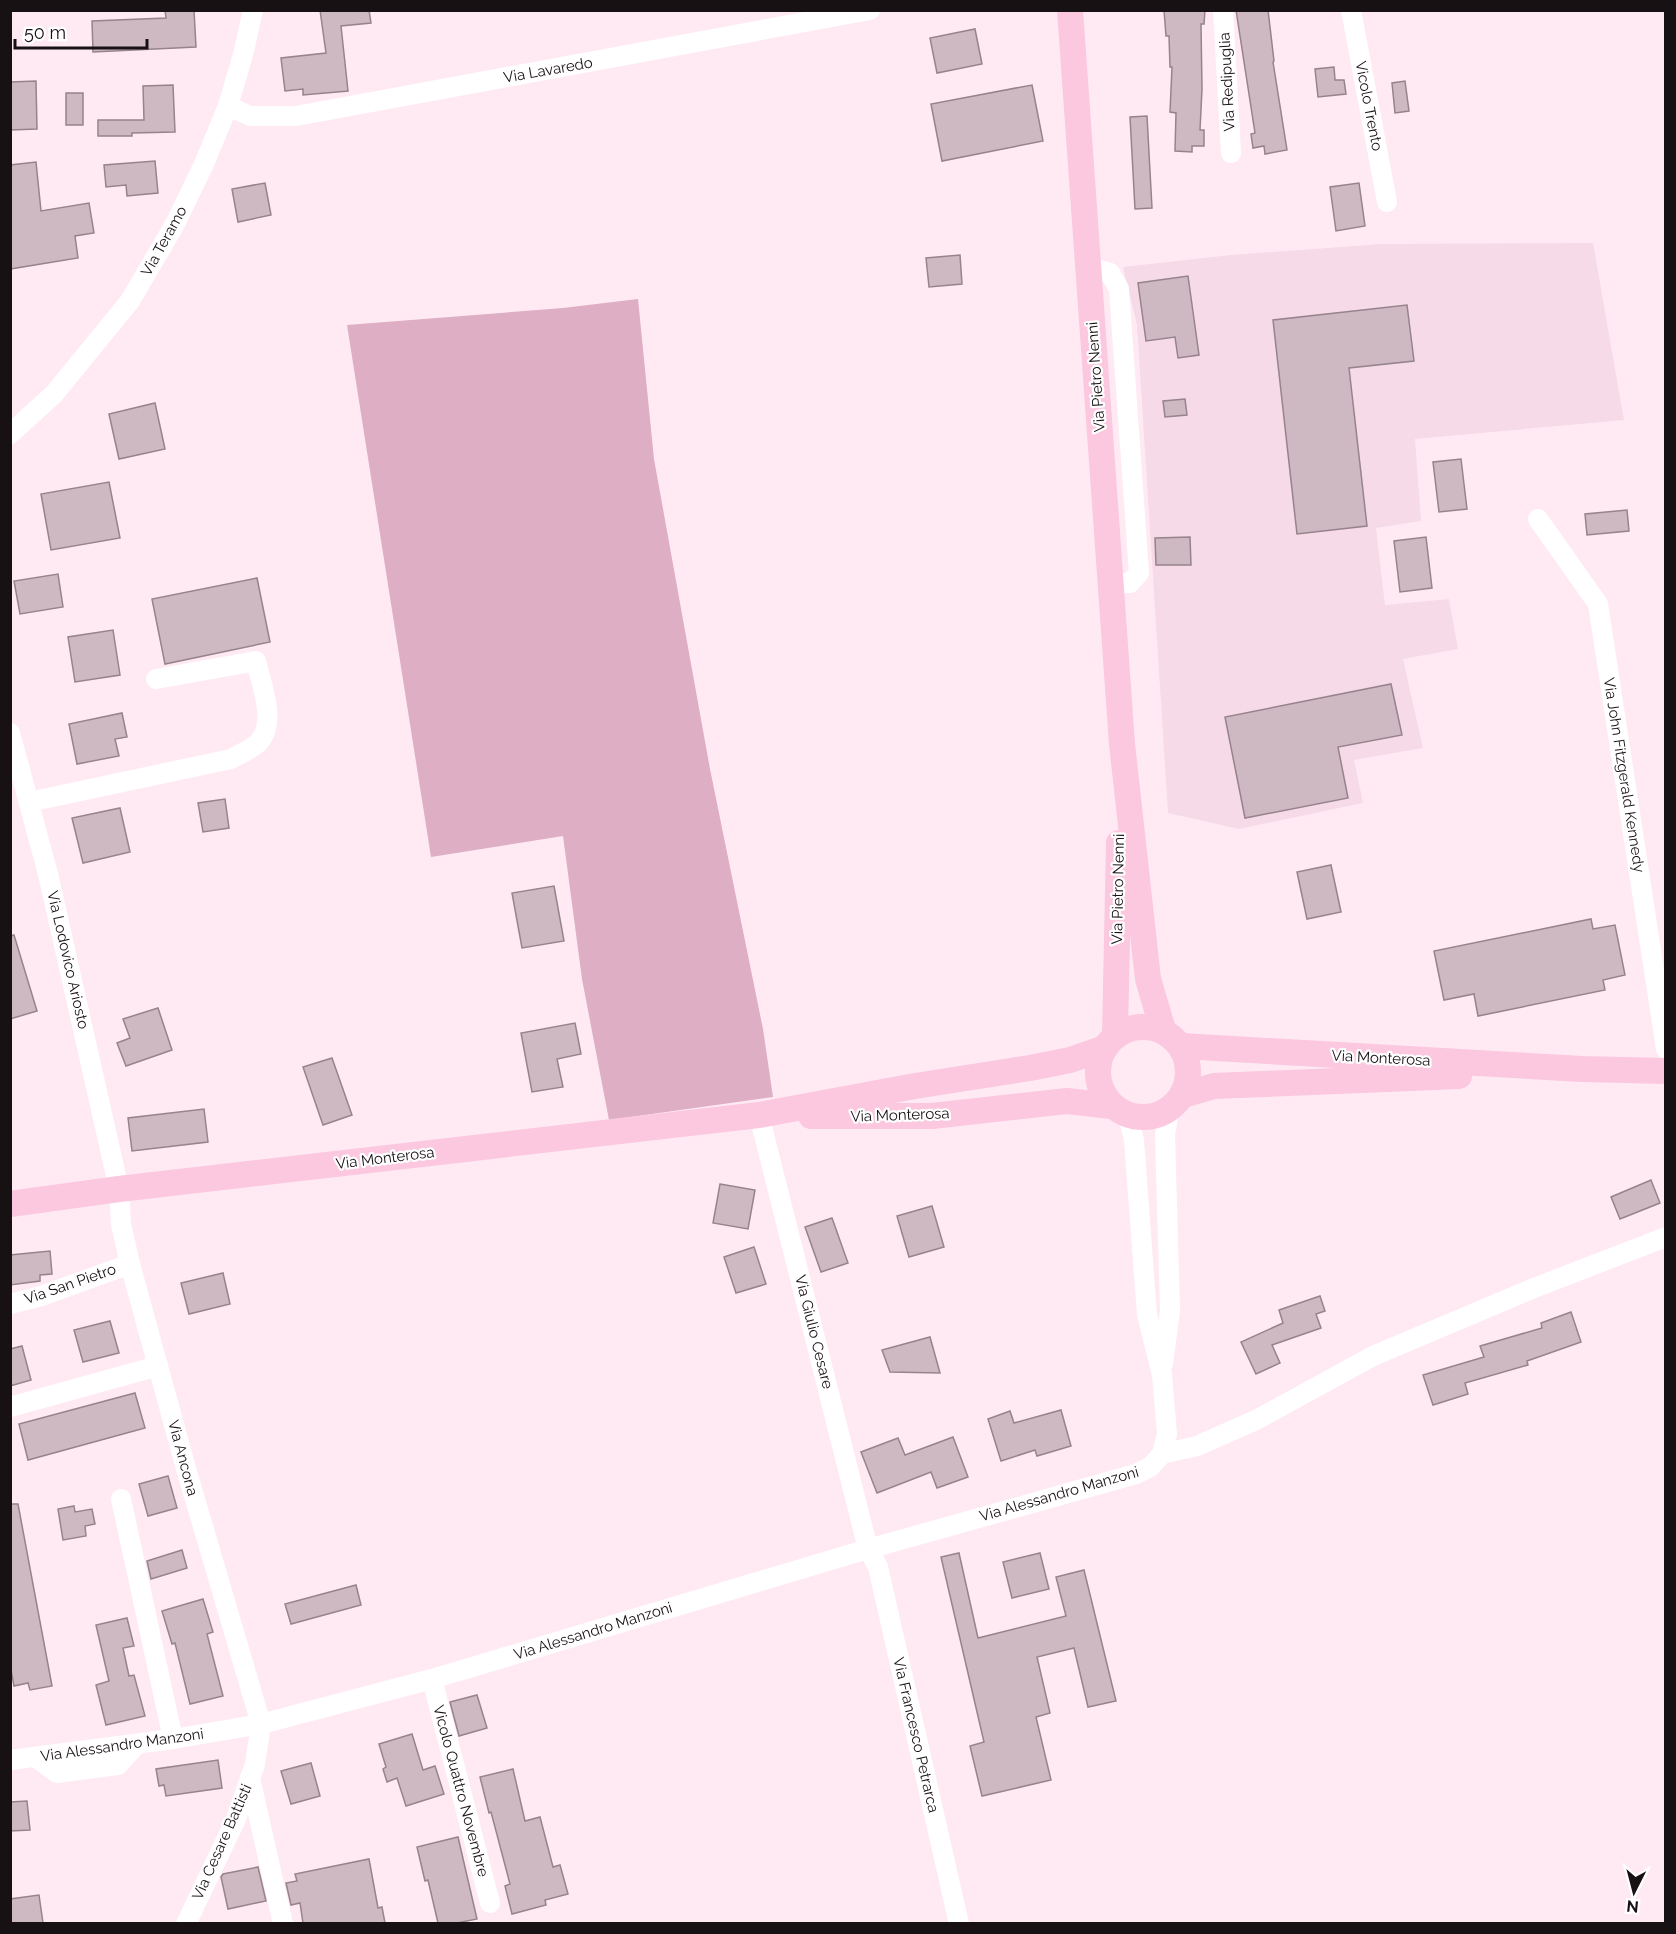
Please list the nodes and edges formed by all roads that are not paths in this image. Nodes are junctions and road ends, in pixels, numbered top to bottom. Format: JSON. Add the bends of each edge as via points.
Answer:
{"nodes":[{"id":1,"x":253,"y":10,"type":"edge"},
{"id":2,"x":870,"y":10,"type":"edge"},
{"id":3,"x":1070,"y":10,"type":"edge"},
{"id":4,"x":1223,"y":10,"type":"edge"},
{"id":5,"x":1351,"y":10,"type":"edge"},
{"id":6,"x":228,"y":106,"type":"junction"},
{"id":7,"x":1231,"y":153,"type":"dead end"},
{"id":8,"x":1387,"y":202,"type":"dead end"},
{"id":9,"x":10,"y":434,"type":"edge"},
{"id":10,"x":1538,"y":519,"type":"dead end"},
{"id":11,"x":156,"y":679,"type":"dead end"},
{"id":12,"x":10,"y":733,"type":"edge"},
{"id":13,"x":1122,"y":744,"type":"junction"},
{"id":14,"x":29,"y":802,"type":"junction"},
{"id":15,"x":1172,"y":1038,"type":"junction"},
{"id":16,"x":1109,"y":1042,"type":"junction"},
{"id":17,"x":1665,"y":1049,"type":"edge"},
{"id":18,"x":1582,"y":1069,"type":"junction"},
{"id":19,"x":1665,"y":1071,"type":"edge"},
{"id":20,"x":1176,"y":1102,"type":"junction"},
{"id":21,"x":1120,"y":1111,"type":"junction"},
{"id":22,"x":759,"y":1115,"type":"junction"},
{"id":23,"x":119,"y":1189,"type":"junction"},
{"id":24,"x":10,"y":1203,"type":"edge"},
{"id":25,"x":1665,"y":1237,"type":"edge"},
{"id":26,"x":130,"y":1264,"type":"junction"},
{"id":27,"x":10,"y":1304,"type":"edge"},
{"id":28,"x":158,"y":1366,"type":"junction"},
{"id":29,"x":1162,"y":1376,"type":"junction"},
{"id":30,"x":10,"y":1407,"type":"edge"},
{"id":31,"x":1162,"y":1454,"type":"junction"},
{"id":32,"x":121,"y":1499,"type":"dead end"},
{"id":33,"x":868,"y":1549,"type":"junction"},
{"id":34,"x":432,"y":1679,"type":"junction"},
{"id":35,"x":261,"y":1724,"type":"junction"},
{"id":36,"x":173,"y":1739,"type":"junction"},
{"id":37,"x":10,"y":1760,"type":"edge"},
{"id":38,"x":250,"y":1778,"type":"junction"},
{"id":39,"x":490,"y":1903,"type":"dead end"},
{"id":40,"x":186,"y":1923,"type":"edge"},
{"id":41,"x":283,"y":1923,"type":"edge"},
{"id":42,"x":959,"y":1923,"type":"edge"}],
"edges":[{"from":1,"to":6,"type":"street","name":"Via Teramo"},
{"from":2,"to":6,"type":"street","name":"Via Lavaredo","via":[[296,116],[250,116]]},
{"from":3,"to":13,"type":"main road","name":"Via Pietro Nenni"},
{"from":4,"to":7,"type":"street","name":"Via Redipuglia"},
{"from":5,"to":8,"type":"street","name":"Vicolo Trento"},
{"from":6,"to":9,"type":"street","name":"Via Teramo","via":[[175,224],[130,301],[54,394]]},
{"from":10,"to":17,"type":"street","name":"Via John Fitzgerald Kennedy","via":[[1598,604]]},
{"from":11,"to":14,"type":"street","via":[[256,661],[268,727],[259,742],[231,759]]},
{"from":12,"to":14,"type":"street","name":"Via Lodovico Ariosto"},
{"from":13,"to":15,"type":"main road","name":"Via Pietro Nenni","via":[[1148,979]]},
{"from":13,"to":16,"type":"main road","name":"Via Pietro Nenni"},
{"from":14,"to":23,"type":"street","name":"Via Lodovico Ariosto"},
{"from":15,"to":16,"type":"main road","via":[[1148,1026],[1130,1028]]},
{"from":15,"to":18,"type":"main road","name":"Via Monterosa"},
{"from":15,"to":20,"type":"main road","via":[[1188,1061],[1188,1080]]},
{"from":16,"to":21,"type":"main road","via":[[1096,1071],[1101,1091]]},
{"from":16,"to":22,"type":"main road","name":"Via Monterosa","via":[[1070,1060]]},
{"from":18,"to":19,"type":"main road","name":"Via Monterosa"},
{"from":18,"to":20,"type":"main road","name":"Via Monterosa","via":[[1214,1086]]},
{"from":20,"to":21,"type":"main road","via":[[1149,1117]]},
{"from":20,"to":29,"type":"street","via":[[1165,1135],[1170,1311]]},
{"from":21,"to":22,"type":"main road","name":"Via Monterosa","via":[[1067,1101],[932,1116]]},
{"from":21,"to":29,"type":"street","via":[[1134,1140],[1147,1315]]},
{"from":22,"to":23,"type":"main road","name":"Via Monterosa"},
{"from":22,"to":33,"type":"street","name":"Via Giulio Cesare"},
{"from":23,"to":24,"type":"main road","name":"Via Monterosa"},
{"from":23,"to":26,"type":"street","name":"Via Ancona","via":[[121,1224]]},
{"from":25,"to":31,"type":"street","via":[[1373,1356],[1256,1420],[1197,1446]]},
{"from":26,"to":27,"type":"street","name":"Via San Pietro"},
{"from":26,"to":28,"type":"street","name":"Via Ancona"},
{"from":28,"to":30,"type":"street"},
{"from":28,"to":35,"type":"street","name":"Via Ancona"},
{"from":29,"to":31,"type":"street","via":[[1167,1434]]},
{"from":31,"to":33,"type":"street","name":"Via Alessandro Manzoni","via":[[1136,1474]]},
{"from":32,"to":36,"type":"street"},
{"from":33,"to":34,"type":"street","name":"Via Alessandro Manzoni"},
{"from":33,"to":42,"type":"street","name":"Via Francesco Petrarca","via":[[878,1567]]},
{"from":34,"to":35,"type":"street","name":"Via Alessandro Manzoni"},
{"from":34,"to":39,"type":"street","name":"Vicolo Quattro Novembre"},
{"from":35,"to":36,"type":"street","name":"Via Alessandro Manzoni"},
{"from":35,"to":38,"type":"street","name":"Via Cesare Battisti"},
{"from":36,"to":37,"type":"street","name":"Via Alessandro Manzoni"},
{"from":38,"to":40,"type":"street","name":"Via Cesare Battisti","via":[[236,1819]]},
{"from":38,"to":41,"type":"street"}]}
